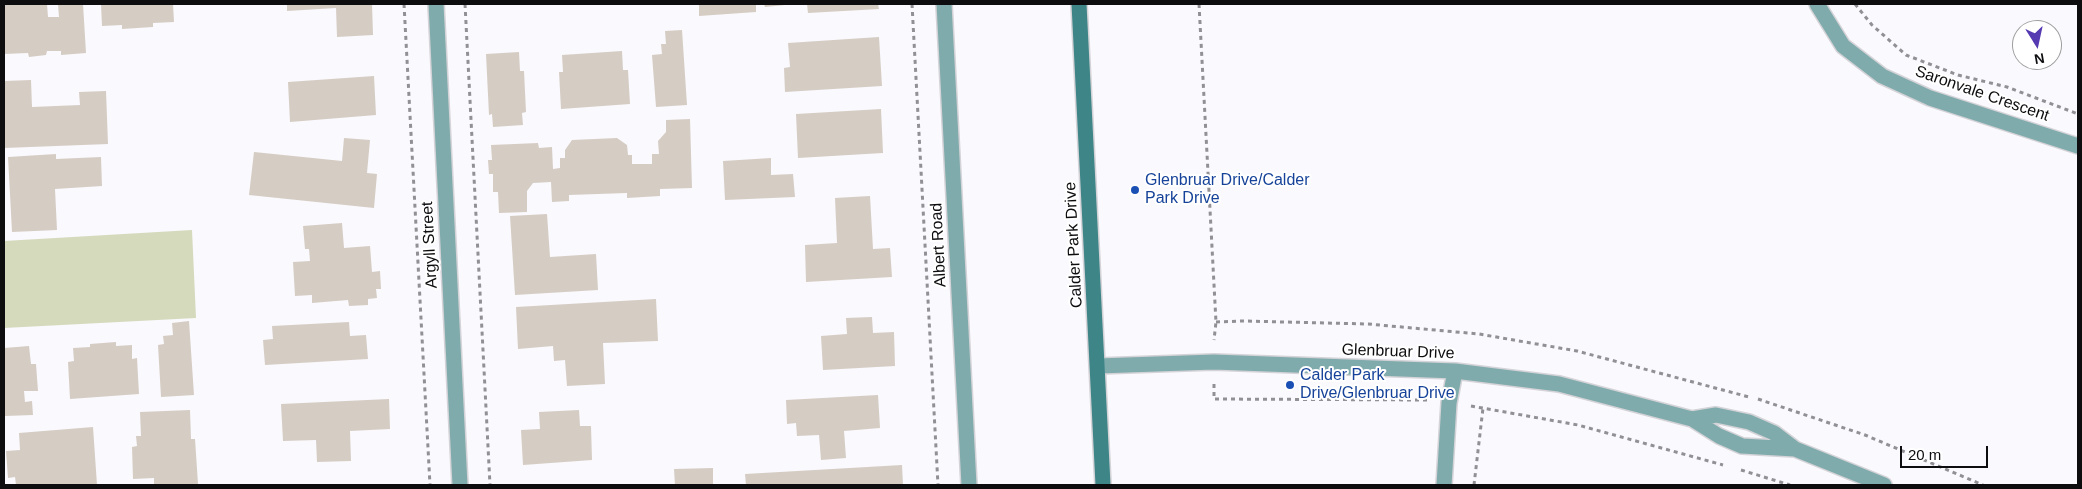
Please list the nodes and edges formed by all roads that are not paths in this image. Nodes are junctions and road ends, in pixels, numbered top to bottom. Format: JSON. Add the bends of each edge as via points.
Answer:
{"nodes":[{"id":1,"x":436,"y":4,"type":"edge"},
{"id":2,"x":944,"y":4,"type":"edge"},
{"id":3,"x":1079,"y":4,"type":"edge"},
{"id":4,"x":1818,"y":4,"type":"edge"},
{"id":5,"x":2078,"y":146,"type":"edge"},
{"id":6,"x":1098,"y":366,"type":"junction"},
{"id":7,"x":1455,"y":371,"type":"junction"},
{"id":8,"x":1692,"y":419,"type":"junction"},
{"id":9,"x":1795,"y":449,"type":"junction"},
{"id":10,"x":460,"y":485,"type":"edge"},
{"id":11,"x":970,"y":485,"type":"edge"},
{"id":12,"x":1103,"y":485,"type":"edge"},
{"id":13,"x":1444,"y":485,"type":"edge"},
{"id":14,"x":1884,"y":485,"type":"edge"}],
"edges":[{"from":1,"to":10,"type":"street","name":"Argyll Street"},
{"from":2,"to":11,"type":"street","name":"Albert Road"},
{"from":3,"to":6,"type":"street","name":"Calder Park Drive"},
{"from":4,"to":5,"type":"street","name":"Saronvale Crescent","via":[[1843,46],[1882,76],[1930,98]]},
{"from":6,"to":7,"type":"street","name":"Glenbruar Drive","via":[[1214,362]]},
{"from":6,"to":12,"type":"street","name":"Calder Park Drive"},
{"from":7,"to":8,"type":"street","name":"Glenbruar Drive","via":[[1559,384]]},
{"from":7,"to":13,"type":"street","via":[[1449,403]]},
{"from":8,"to":9,"type":"street","name":"Glenbruar Drive","via":[[1742,446]]},
{"from":8,"to":9,"type":"street","name":"Glenbruar Drive","via":[[1716,415],[1749,422],[1774,432]]},
{"from":9,"to":14,"type":"street","name":"Glenbruar Drive"}]}
